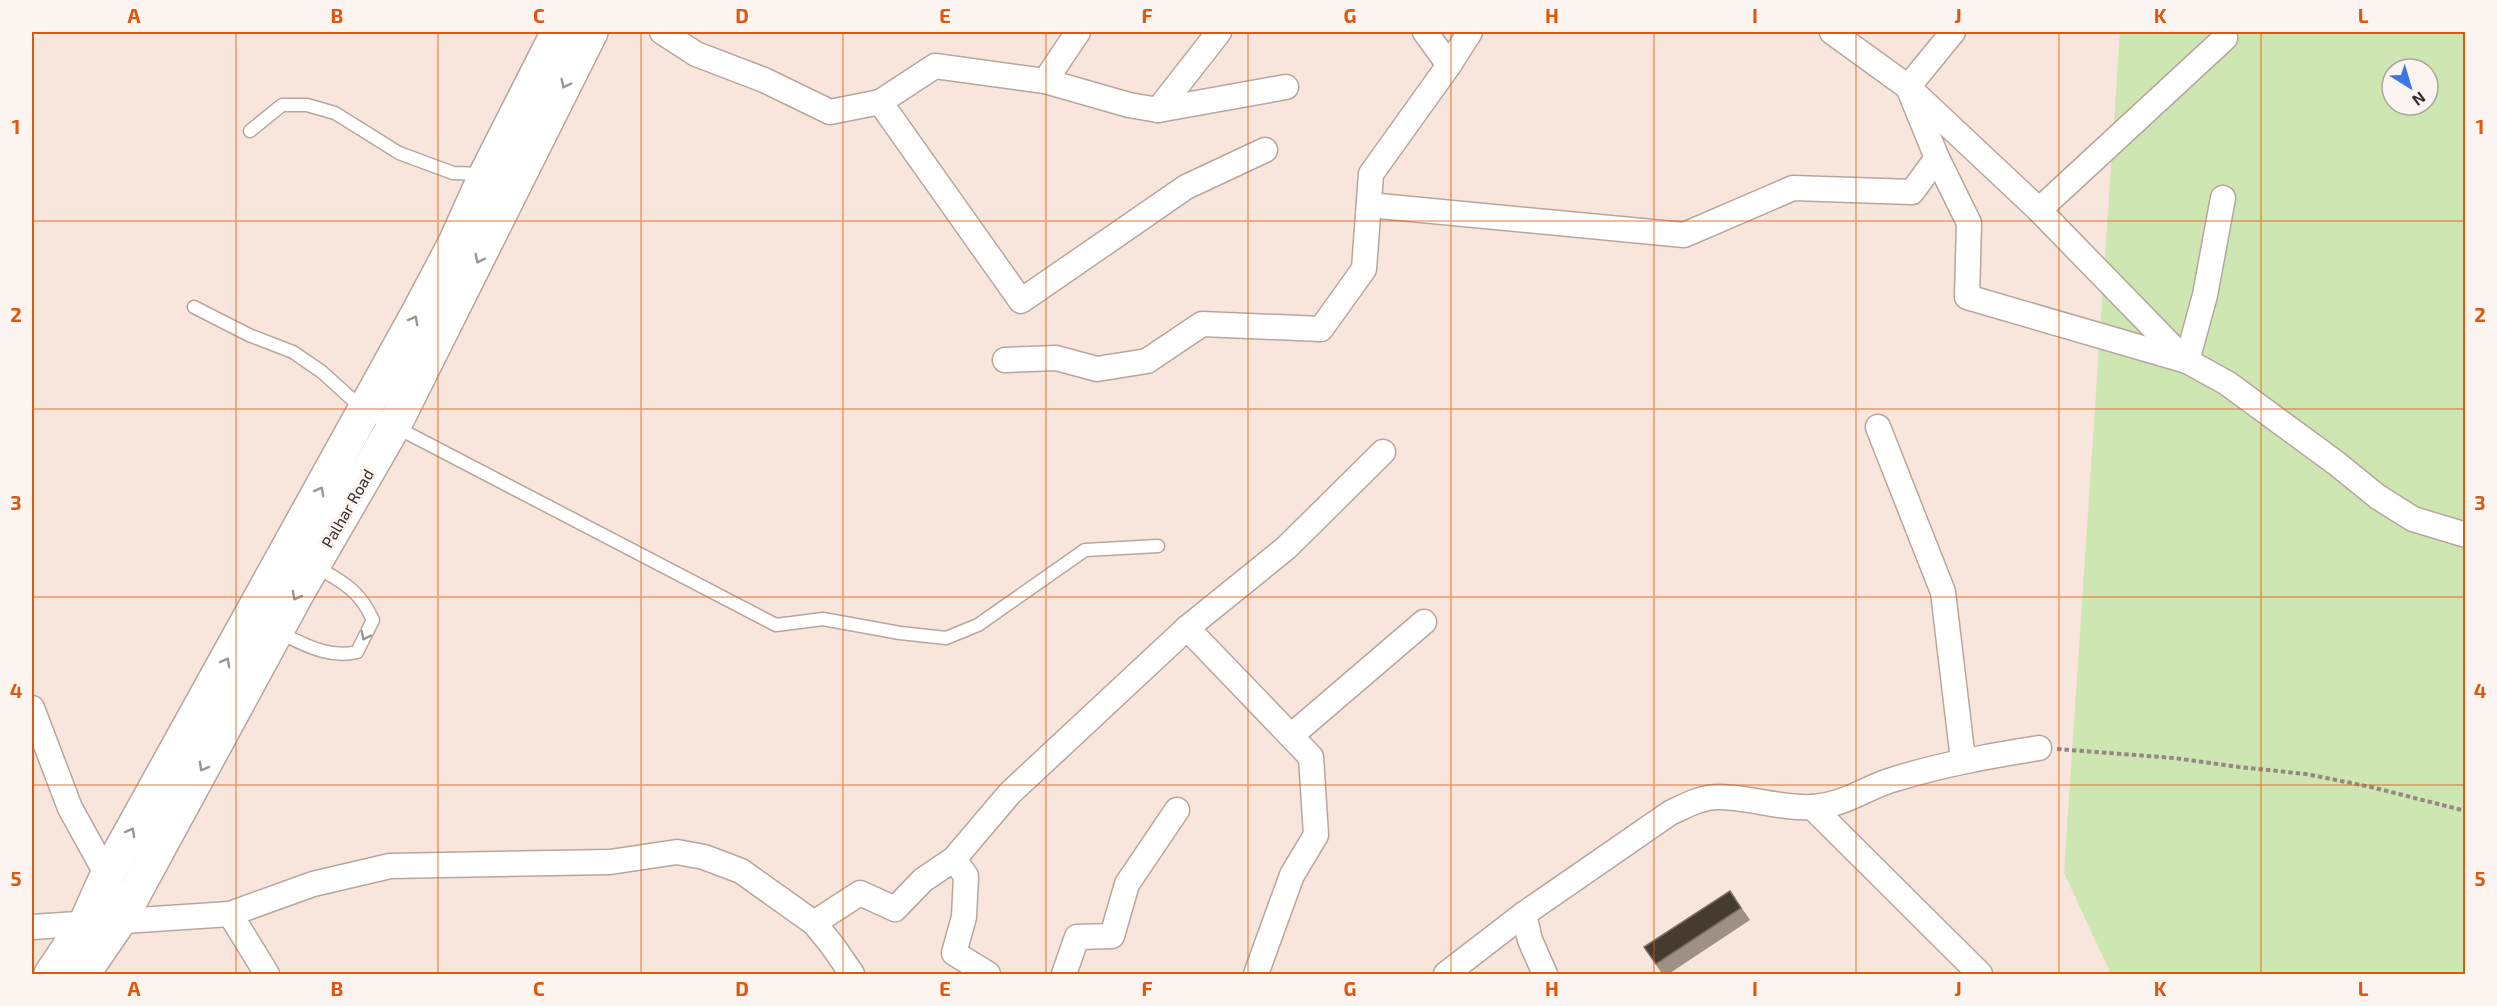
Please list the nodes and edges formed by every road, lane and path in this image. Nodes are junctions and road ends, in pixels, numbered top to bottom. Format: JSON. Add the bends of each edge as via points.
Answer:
{"nodes":[{"id":1,"x":558,"y":32,"type":"edge"},
{"id":2,"x":591,"y":32,"type":"edge"},
{"id":3,"x":662,"y":32,"type":"edge"},
{"id":4,"x":1078,"y":32,"type":"edge"},
{"id":5,"x":1219,"y":32,"type":"edge"},
{"id":6,"x":1425,"y":32,"type":"edge"},
{"id":7,"x":1470,"y":32,"type":"edge"},
{"id":8,"x":1832,"y":32,"type":"edge"},
{"id":9,"x":1953,"y":32,"type":"edge"},
{"id":10,"x":2225,"y":38,"type":"dead end"},
{"id":11,"x":1449,"y":64,"type":"junction"},
{"id":12,"x":1045,"y":81,"type":"junction"},
{"id":13,"x":1287,"y":87,"type":"dead end"},
{"id":14,"x":1908,"y":87,"type":"junction"},
{"id":15,"x":880,"y":102,"type":"junction"},
{"id":16,"x":1158,"y":110,"type":"junction"},
{"id":17,"x":250,"y":131,"type":"dead end"},
{"id":18,"x":1265,"y":150,"type":"dead end"},
{"id":19,"x":1937,"y":158,"type":"junction"},
{"id":20,"x":486,"y":174,"type":"junction"},
{"id":21,"x":2223,"y":198,"type":"dead end"},
{"id":22,"x":1369,"y":205,"type":"junction"},
{"id":23,"x":2039,"y":210,"type":"junction"},
{"id":24,"x":194,"y":307,"type":"dead end"},
{"id":25,"x":1005,"y":360,"type":"dead end"},
{"id":26,"x":2187,"y":362,"type":"junction"},
{"id":27,"x":365,"y":411,"type":"junction"},
{"id":28,"x":394,"y":426,"type":"junction"},
{"id":29,"x":1878,"y":427,"type":"dead end"},
{"id":30,"x":1383,"y":452,"type":"dead end"},
{"id":31,"x":2466,"y":535,"type":"edge"},
{"id":32,"x":1158,"y":546,"type":"dead end"},
{"id":33,"x":314,"y":565,"type":"junction"},
{"id":34,"x":1424,"y":622,"type":"dead end"},
{"id":35,"x":1187,"y":628,"type":"junction"},
{"id":36,"x":277,"y":632,"type":"junction"},
{"id":37,"x":32,"y":708,"type":"edge"},
{"id":38,"x":1292,"y":735,"type":"junction"},
{"id":39,"x":2039,"y":748,"type":"joint"},
{"id":40,"x":1963,"y":760,"type":"junction"},
{"id":41,"x":1812,"y":807,"type":"junction"},
{"id":42,"x":1177,"y":810,"type":"dead end"},
{"id":43,"x":2466,"y":811,"type":"edge"},
{"id":44,"x":954,"y":859,"type":"junction"},
{"id":45,"x":107,"y":875,"type":"junction"},
{"id":46,"x":230,"y":914,"type":"junction"},
{"id":47,"x":1524,"y":914,"type":"junction"},
{"id":48,"x":120,"y":920,"type":"junction"},
{"id":49,"x":86,"y":922,"type":"junction"},
{"id":50,"x":814,"y":923,"type":"junction"},
{"id":51,"x":32,"y":927,"type":"edge"},
{"id":52,"x":51,"y":975,"type":"edge"},
{"id":53,"x":83,"y":975,"type":"edge"},
{"id":54,"x":267,"y":975,"type":"edge"},
{"id":55,"x":852,"y":975,"type":"edge"},
{"id":56,"x":988,"y":975,"type":"edge"},
{"id":57,"x":1064,"y":975,"type":"edge"},
{"id":58,"x":1256,"y":975,"type":"edge"},
{"id":59,"x":1446,"y":975,"type":"edge"},
{"id":60,"x":1545,"y":975,"type":"edge"},
{"id":61,"x":1980,"y":975,"type":"edge"}],
"edges":[{"from":1,"to":20,"type":"main road","name":"Palhar Road"},
{"from":2,"to":28,"type":"main road","name":"Palhar Road","one_way":true},
{"from":3,"to":15,"type":"street","via":[[696,54],[764,80],[830,112]]},
{"from":4,"to":12,"type":"street"},
{"from":5,"to":16,"type":"street"},
{"from":6,"to":11,"type":"street"},
{"from":7,"to":11,"type":"street"},
{"from":8,"to":14,"type":"street"},
{"from":9,"to":14,"type":"street"},
{"from":10,"to":23,"type":"street"},
{"from":11,"to":22,"type":"street","via":[[1371,174]]},
{"from":12,"to":15,"type":"street","via":[[935,66]]},
{"from":12,"to":16,"type":"street"},
{"from":13,"to":16,"type":"street"},
{"from":14,"to":19,"type":"street"},
{"from":14,"to":23,"type":"street"},
{"from":15,"to":18,"type":"street","via":[[1021,301],[1186,187]]},
{"from":17,"to":20,"type":"lane","via":[[282,105],[307,105],[335,113],[399,153],[453,172]]},
{"from":19,"to":22,"type":"street","via":[[1912,192],[1793,188],[1684,235]]},
{"from":19,"to":26,"type":"street","via":[[1969,223],[1968,297]]},
{"from":27,"to":20,"type":"main road","name":"Palhar Road","one_way":true,"via":[[455,243]]},
{"from":21,"to":26,"type":"street","via":[[2205,296]]},
{"from":22,"to":25,"type":"street","via":[[1364,269],[1321,329],[1202,324],[1147,361],[1097,369],[1056,358]]},
{"from":23,"to":26,"type":"street"},
{"from":24,"to":27,"type":"lane","via":[[293,352]]},
{"from":26,"to":31,"type":"street","via":[[2227,383],[2413,519]]},
{"from":27,"to":28,"type":"lane"},
{"from":45,"to":27,"type":"main road","name":"Palhar Road","one_way":true},
{"from":28,"to":32,"type":"lane","via":[[776,625],[823,619],[946,638],[978,625],[1085,550]]},
{"from":28,"to":33,"type":"main road","name":"Palhar Road"},
{"from":29,"to":40,"type":"street","via":[[1943,592]]},
{"from":30,"to":35,"type":"street","via":[[1287,548]]},
{"from":33,"to":36,"type":"main road","name":"Palhar Road","one_way":true},
{"from":33,"to":36,"type":"lane","one_way":true,"via":[[360,595],[367,607],[373,620],[357,652],[332,655]]},
{"from":34,"to":38,"type":"street"},
{"from":35,"to":38,"type":"street"},
{"from":35,"to":44,"type":"street","via":[[1010,793]]},
{"from":36,"to":48,"type":"main road","name":"Palhar Road","one_way":true},
{"from":37,"to":45,"type":"street","via":[[70,808]]},
{"from":38,"to":58,"type":"street","via":[[1311,757],[1316,836],[1292,875]]},
{"from":39,"to":40,"type":"street"},
{"from":39,"to":43,"type":"path","via":[[2306,774]]},
{"from":40,"to":41,"type":"street","via":[[1892,780],[1838,804]]},
{"from":41,"to":47,"type":"street","via":[[1716,797],[1693,802],[1670,813]]},
{"from":41,"to":61,"type":"street"},
{"from":42,"to":57,"type":"street","via":[[1127,884],[1112,936],[1077,937]]},
{"from":44,"to":50,"type":"street","via":[[923,880],[895,909],[860,893]]},
{"from":44,"to":56,"type":"street","via":[[966,876],[964,917],[954,952]]},
{"from":45,"to":49,"type":"main road","name":"Palhar Road"},
{"from":46,"to":48,"type":"street"},
{"from":46,"to":50,"type":"street","via":[[313,884],[390,866],[610,862],[677,852],[705,857],[741,871]]},
{"from":46,"to":54,"type":"street"},
{"from":47,"to":59,"type":"street"},
{"from":47,"to":60,"type":"street"},
{"from":48,"to":49,"type":"street"},
{"from":48,"to":53,"type":"main road","name":"Palhar Road"},
{"from":49,"to":51,"type":"street"},
{"from":49,"to":52,"type":"main road","name":"Palhar Road"},
{"from":50,"to":55,"type":"street"}]}
